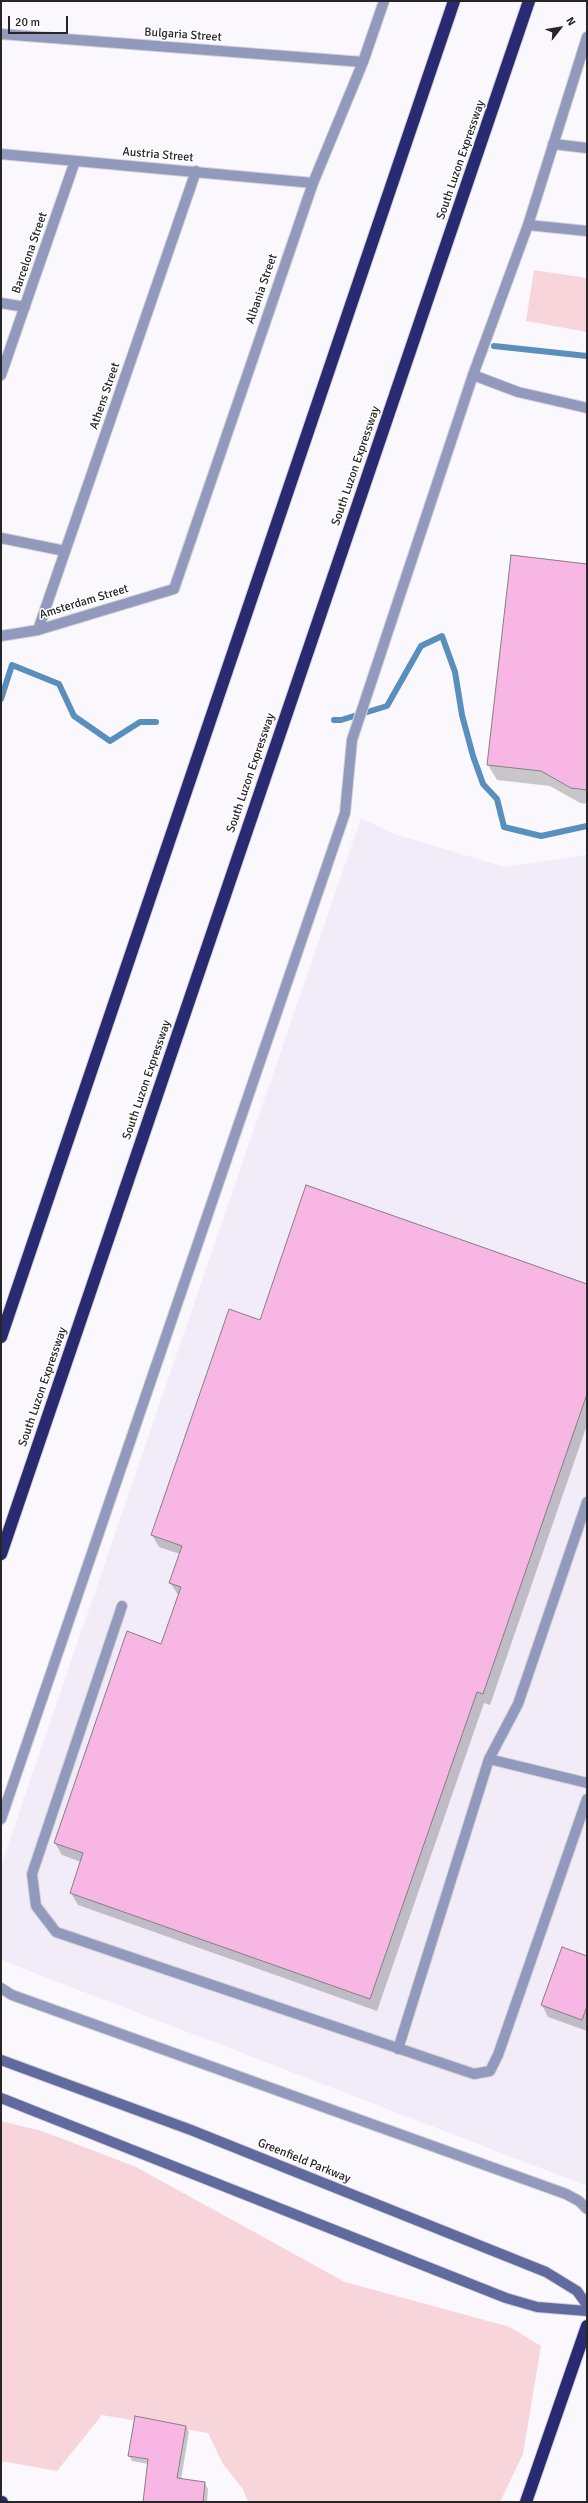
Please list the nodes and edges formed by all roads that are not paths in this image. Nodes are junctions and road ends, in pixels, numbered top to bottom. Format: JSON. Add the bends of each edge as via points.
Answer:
{"nodes":[{"id":1,"x":384,"y":1,"type":"edge"},
{"id":2,"x":454,"y":1,"type":"edge"},
{"id":3,"x":530,"y":1,"type":"edge"},
{"id":4,"x":1,"y":34,"type":"edge"},
{"id":5,"x":587,"y":37,"type":"edge"},
{"id":6,"x":583,"y":61,"type":"edge"},
{"id":7,"x":363,"y":62,"type":"junction"},
{"id":8,"x":553,"y":144,"type":"junction"},
{"id":9,"x":587,"y":148,"type":"edge"},
{"id":10,"x":1,"y":154,"type":"edge"},
{"id":11,"x":75,"y":161,"type":"junction"},
{"id":12,"x":196,"y":172,"type":"junction"},
{"id":13,"x":313,"y":183,"type":"junction"},
{"id":14,"x":528,"y":224,"type":"junction"},
{"id":15,"x":587,"y":231,"type":"edge"},
{"id":16,"x":1,"y":303,"type":"edge"},
{"id":17,"x":25,"y":306,"type":"junction"},
{"id":18,"x":1,"y":375,"type":"edge"},
{"id":19,"x":473,"y":375,"type":"junction"},
{"id":20,"x":587,"y":408,"type":"edge"},
{"id":21,"x":1,"y":538,"type":"edge"},
{"id":22,"x":65,"y":551,"type":"junction"},
{"id":23,"x":174,"y":589,"type":"joint"},
{"id":24,"x":38,"y":630,"type":"junction"},
{"id":25,"x":1,"y":636,"type":"edge"},
{"id":26,"x":10,"y":1313,"type":"junction"},
{"id":27,"x":1,"y":1326,"type":"edge"},
{"id":28,"x":1,"y":1337,"type":"edge"},
{"id":29,"x":587,"y":1502,"type":"edge"},
{"id":30,"x":1,"y":1554,"type":"edge"},
{"id":31,"x":122,"y":1606,"type":"dead end"},
{"id":32,"x":489,"y":1759,"type":"junction"},
{"id":33,"x":587,"y":1783,"type":"edge"},
{"id":34,"x":587,"y":1799,"type":"edge"},
{"id":35,"x":1,"y":1819,"type":"edge"},
{"id":36,"x":1,"y":1988,"type":"edge"},
{"id":37,"x":398,"y":2049,"type":"junction"},
{"id":38,"x":1,"y":2060,"type":"edge"},
{"id":39,"x":1,"y":2098,"type":"edge"},
{"id":40,"x":587,"y":2209,"type":"edge"},
{"id":41,"x":587,"y":2305,"type":"edge"},
{"id":42,"x":587,"y":2311,"type":"edge"},
{"id":43,"x":587,"y":2326,"type":"edge"},
{"id":44,"x":526,"y":2502,"type":"edge"}],
"edges":[{"from":1,"to":7,"type":"street","name":"Albania Street"},
{"from":2,"to":26,"type":"highway"},
{"from":3,"to":30,"type":"highway","name":"South Luzon Expressway"},
{"from":4,"to":7,"type":"street","name":"Bulgaria Street"},
{"from":5,"to":6,"type":"street"},
{"from":6,"to":8,"type":"street"},
{"from":7,"to":13,"type":"street","name":"Albania Street"},
{"from":8,"to":9,"type":"street"},
{"from":8,"to":14,"type":"street"},
{"from":10,"to":11,"type":"street","name":"Austria Street"},
{"from":11,"to":12,"type":"street","name":"Austria Street"},
{"from":11,"to":17,"type":"street","name":"Barcelona Street"},
{"from":12,"to":13,"type":"street","name":"Austria Street"},
{"from":12,"to":22,"type":"street","name":"Athens Street"},
{"from":13,"to":23,"type":"street","name":"Albania Street"},
{"from":14,"to":15,"type":"street"},
{"from":14,"to":19,"type":"street"},
{"from":16,"to":17,"type":"street"},
{"from":17,"to":18,"type":"street","name":"Barcelona Street"},
{"from":19,"to":20,"type":"street","via":[[518,392]]},
{"from":19,"to":35,"type":"street","via":[[352,740],[345,813]]},
{"from":21,"to":22,"type":"street"},
{"from":22,"to":24,"type":"street","name":"Athens Street"},
{"from":23,"to":24,"type":"street","name":"Amsterdam Street"},
{"from":24,"to":25,"type":"street","name":"Amsterdam Street"},
{"from":26,"to":27,"type":"highway"},
{"from":26,"to":28,"type":"highway"},
{"from":29,"to":32,"type":"street","via":[[518,1704]]},
{"from":31,"to":37,"type":"street","via":[[32,1874],[36,1906],[56,1932]]},
{"from":32,"to":33,"type":"street"},
{"from":32,"to":37,"type":"street"},
{"from":34,"to":37,"type":"street","via":[[498,2055],[490,2071],[474,2074]]},
{"from":36,"to":40,"type":"street","via":[[12,1995],[566,2194]]},
{"from":38,"to":41,"type":"main road","name":"Greenfield Parkway","via":[[191,2130],[540,2269],[577,2291]]},
{"from":39,"to":42,"type":"main road","via":[[506,2298],[537,2307]]},
{"from":43,"to":44,"type":"highway"}]}
